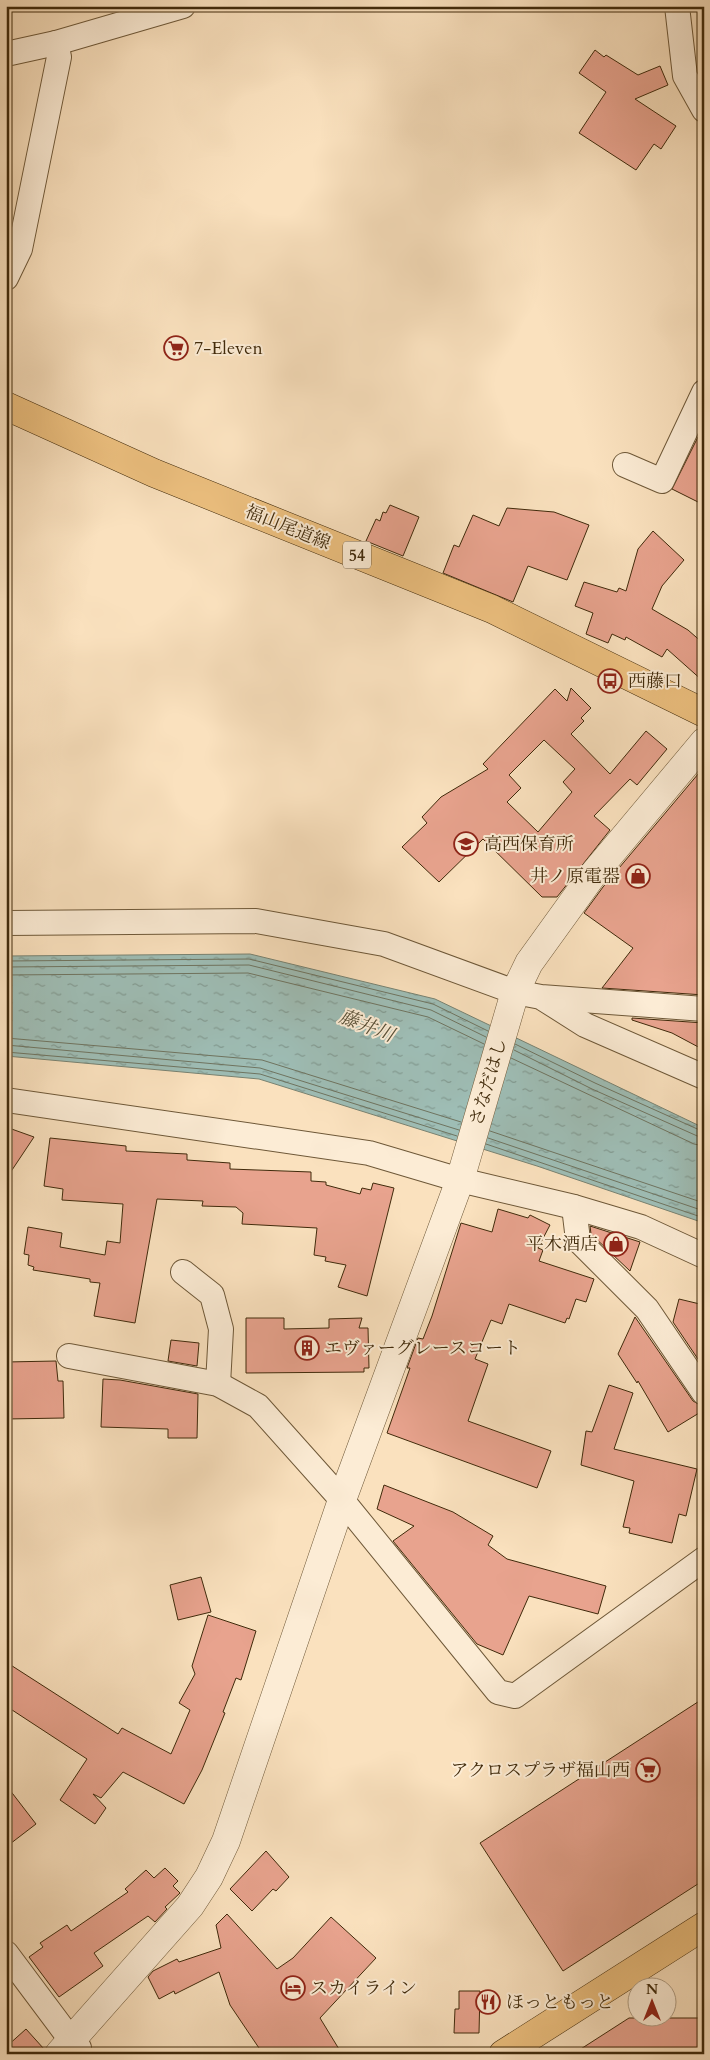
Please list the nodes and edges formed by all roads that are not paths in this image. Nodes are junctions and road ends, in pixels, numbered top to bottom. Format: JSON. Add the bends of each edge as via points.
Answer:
{"nodes":[{"id":1,"x":183,"y":6,"type":"edge"},
{"id":2,"x":677,"y":6,"type":"edge"},
{"id":3,"x":56,"y":43,"type":"junction"},
{"id":4,"x":6,"y":54,"type":"edge"},
{"id":5,"x":704,"y":110,"type":"edge"},
{"id":6,"x":6,"y":278,"type":"edge"},
{"id":7,"x":704,"y":392,"type":"edge"},
{"id":8,"x":6,"y":406,"type":"edge"},
{"id":9,"x":625,"y":465,"type":"dead end"},
{"id":10,"x":704,"y":713,"type":"edge"},
{"id":11,"x":704,"y":742,"type":"edge"},
{"id":12,"x":6,"y":923,"type":"edge"},
{"id":13,"x":523,"y":997,"type":"junction"},
{"id":14,"x":704,"y":1009,"type":"edge"},
{"id":15,"x":704,"y":1077,"type":"edge"},
{"id":16,"x":6,"y":1100,"type":"edge"},
{"id":17,"x":462,"y":1171,"type":"junction"},
{"id":18,"x":574,"y":1207,"type":"junction"},
{"id":19,"x":704,"y":1256,"type":"edge"},
{"id":20,"x":183,"y":1272,"type":"dead end"},
{"id":21,"x":69,"y":1356,"type":"dead end"},
{"id":22,"x":218,"y":1384,"type":"junction"},
{"id":23,"x":704,"y":1393,"type":"edge"},
{"id":24,"x":342,"y":1500,"type":"junction"},
{"id":25,"x":704,"y":1559,"type":"edge"},
{"id":26,"x":704,"y":1926,"type":"edge"},
{"id":27,"x":6,"y":1953,"type":"edge"},
{"id":28,"x":70,"y":2049,"type":"edge"},
{"id":29,"x":503,"y":2054,"type":"edge"}],
"edges":[{"from":1,"to":3,"type":"street"},
{"from":2,"to":5,"type":"street","via":[[685,76]]},
{"from":3,"to":4,"type":"street"},
{"from":3,"to":6,"type":"street","via":[[59,57],[20,249]]},
{"from":7,"to":9,"type":"street","via":[[662,482]]},
{"from":8,"to":10,"type":"main road","name":"福山尾道線","number":"54","via":[[154,473],[492,609]]},
{"from":11,"to":13,"type":"street","name":"さなだはし","via":[[591,877],[529,963]]},
{"from":12,"to":13,"type":"street","via":[[256,921],[384,944]]},
{"from":13,"to":14,"type":"street"},
{"from":13,"to":15,"type":"street"},
{"from":13,"to":17,"type":"street","name":"さなだはし"},
{"from":16,"to":17,"type":"street","via":[[369,1153]]},
{"from":17,"to":18,"type":"street"},
{"from":17,"to":24,"type":"street","name":"さなだはし"},
{"from":18,"to":19,"type":"street","via":[[641,1227]]},
{"from":18,"to":23,"type":"street","via":[[578,1240],[646,1309]]},
{"from":20,"to":22,"type":"street","via":[[212,1295],[221,1329]]},
{"from":21,"to":22,"type":"street"},
{"from":22,"to":24,"type":"street","via":[[258,1406]]},
{"from":24,"to":25,"type":"street","via":[[498,1692],[515,1696]]},
{"from":24,"to":28,"type":"street","name":"さなだはし","via":[[226,1841],[209,1877],[190,1906]]},
{"from":26,"to":29,"type":"main road"},
{"from":27,"to":28,"type":"street"}]}
